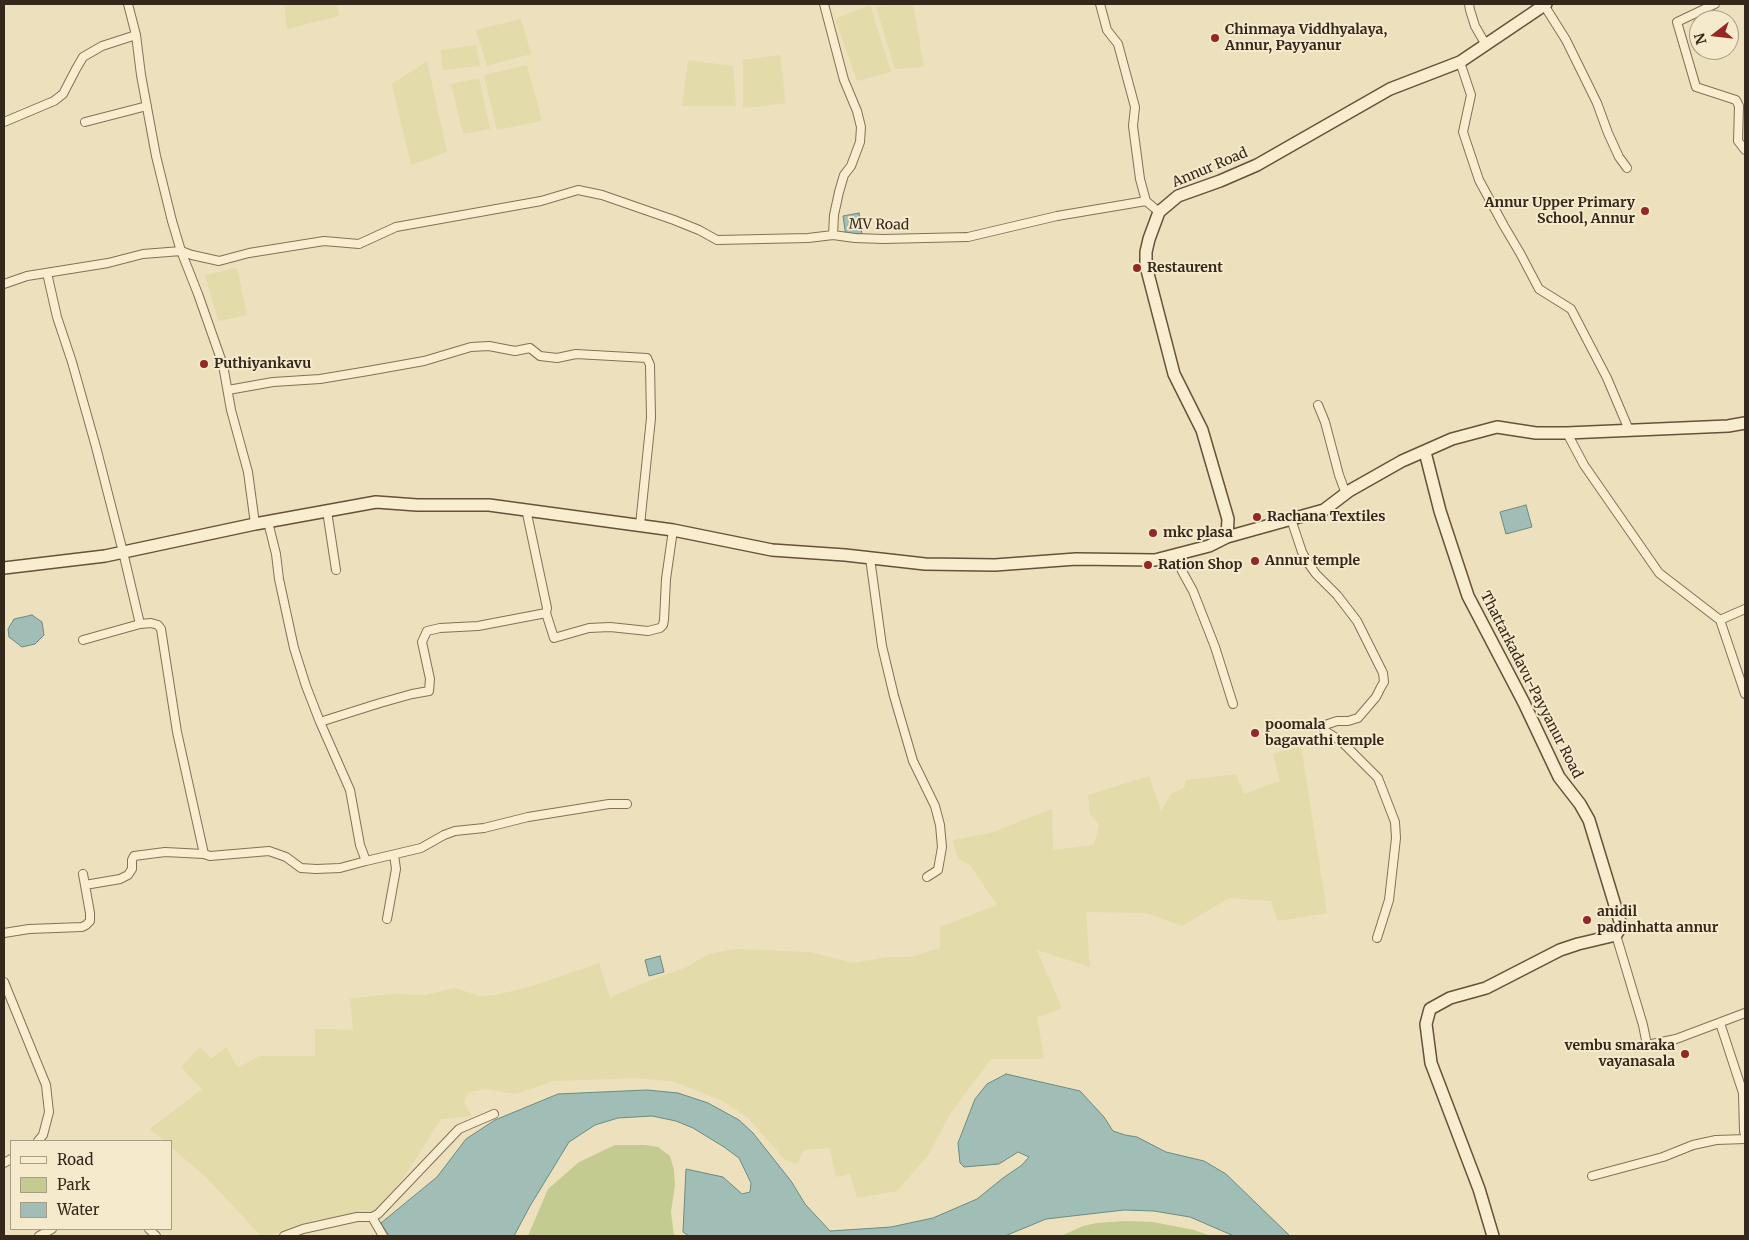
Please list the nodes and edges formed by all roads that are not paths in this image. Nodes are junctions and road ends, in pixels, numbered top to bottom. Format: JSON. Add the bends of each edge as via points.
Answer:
{"nodes":[{"id":1,"x":128,"y":4,"type":"edge"},
{"id":2,"x":824,"y":4,"type":"edge"},
{"id":3,"x":1100,"y":4,"type":"edge"},
{"id":4,"x":1469,"y":4,"type":"edge"},
{"id":5,"x":1545,"y":4,"type":"edge"},
{"id":6,"x":1716,"y":4,"type":"edge"},
{"id":7,"x":136,"y":35,"type":"junction"},
{"id":8,"x":1486,"y":45,"type":"junction"},
{"id":9,"x":1460,"y":62,"type":"junction"},
{"id":10,"x":147,"y":106,"type":"junction"},
{"id":11,"x":4,"y":122,"type":"edge"},
{"id":12,"x":84,"y":122,"type":"dead end"},
{"id":13,"x":1745,"y":150,"type":"edge"},
{"id":14,"x":1627,"y":168,"type":"dead end"},
{"id":15,"x":1146,"y":201,"type":"junction"},
{"id":16,"x":1159,"y":212,"type":"junction"},
{"id":17,"x":833,"y":235,"type":"junction"},
{"id":18,"x":181,"y":251,"type":"junction"},
{"id":19,"x":47,"y":273,"type":"junction"},
{"id":20,"x":4,"y":284,"type":"edge"},
{"id":21,"x":228,"y":390,"type":"junction"},
{"id":22,"x":1318,"y":405,"type":"dead end"},
{"id":23,"x":1745,"y":424,"type":"edge"},
{"id":24,"x":1629,"y":430,"type":"junction"},
{"id":25,"x":1567,"y":433,"type":"junction"},
{"id":26,"x":1425,"y":452,"type":"junction"},
{"id":27,"x":1346,"y":494,"type":"junction"},
{"id":28,"x":526,"y":509,"type":"junction"},
{"id":29,"x":327,"y":511,"type":"junction"},
{"id":30,"x":1291,"y":519,"type":"junction"},
{"id":31,"x":268,"y":522,"type":"junction"},
{"id":32,"x":255,"y":524,"type":"junction"},
{"id":33,"x":640,"y":525,"type":"junction"},
{"id":34,"x":673,"y":530,"type":"junction"},
{"id":35,"x":1227,"y":537,"type":"junction"},
{"id":36,"x":123,"y":552,"type":"junction"},
{"id":37,"x":1176,"y":554,"type":"junction"},
{"id":38,"x":870,"y":558,"type":"junction"},
{"id":39,"x":4,"y":568,"type":"edge"},
{"id":40,"x":336,"y":570,"type":"dead end"},
{"id":41,"x":1745,"y":609,"type":"edge"},
{"id":42,"x":546,"y":613,"type":"junction"},
{"id":43,"x":1720,"y":620,"type":"junction"},
{"id":44,"x":140,"y":624,"type":"junction"},
{"id":45,"x":84,"y":640,"type":"dead end"},
{"id":46,"x":1745,"y":694,"type":"edge"},
{"id":47,"x":1233,"y":704,"type":"dead end"},
{"id":48,"x":320,"y":722,"type":"junction"},
{"id":49,"x":627,"y":804,"type":"dead end"},
{"id":50,"x":204,"y":854,"type":"junction"},
{"id":51,"x":394,"y":855,"type":"junction"},
{"id":52,"x":366,"y":861,"type":"junction"},
{"id":53,"x":83,"y":874,"type":"dead end"},
{"id":54,"x":927,"y":877,"type":"dead end"},
{"id":55,"x":85,"y":886,"type":"junction"},
{"id":56,"x":387,"y":919,"type":"dead end"},
{"id":57,"x":4,"y":933,"type":"edge"},
{"id":58,"x":1616,"y":935,"type":"junction"},
{"id":59,"x":1377,"y":938,"type":"dead end"},
{"id":60,"x":4,"y":982,"type":"edge"},
{"id":61,"x":1745,"y":1013,"type":"edge"},
{"id":62,"x":1720,"y":1023,"type":"junction"},
{"id":63,"x":494,"y":1114,"type":"dead end"},
{"id":64,"x":1745,"y":1135,"type":"edge"},
{"id":65,"x":1745,"y":1139,"type":"edge"},
{"id":66,"x":39,"y":1140,"type":"edge"},
{"id":67,"x":1592,"y":1176,"type":"dead end"},
{"id":68,"x":372,"y":1217,"type":"junction"},
{"id":69,"x":50,"y":1230,"type":"edge"},
{"id":70,"x":39,"y":1236,"type":"edge"},
{"id":71,"x":284,"y":1236,"type":"edge"},
{"id":72,"x":383,"y":1236,"type":"edge"},
{"id":73,"x":1493,"y":1236,"type":"edge"}],
"edges":[{"from":1,"to":7,"type":"street"},
{"from":2,"to":17,"type":"street","name":"MV Road","via":[[844,80],[861,127],[860,142],[839,192]]},
{"from":3,"to":15,"type":"street","via":[[1107,30],[1118,44],[1135,107],[1133,126]]},
{"from":4,"to":8,"type":"street"},
{"from":5,"to":8,"type":"main road","name":"Annur Road"},
{"from":5,"to":14,"type":"street","via":[[1597,103],[1618,157]]},
{"from":6,"to":13,"type":"street","via":[[1677,22],[1696,88],[1736,100],[1738,141]]},
{"from":7,"to":10,"type":"street"},
{"from":7,"to":11,"type":"street","via":[[102,46],[83,57],[63,94]]},
{"from":8,"to":9,"type":"main road","name":"Annur Road"},
{"from":9,"to":16,"type":"main road","name":"Annur Road","via":[[1390,89],[1256,164],[1178,196]]},
{"from":9,"to":24,"type":"street","via":[[1471,95],[1463,132],[1480,180],[1538,289],[1571,309],[1607,378]]},
{"from":10,"to":12,"type":"street"},
{"from":10,"to":18,"type":"street","via":[[156,156]]},
{"from":15,"to":16,"type":"street"},
{"from":15,"to":17,"type":"street","name":"MV Road","via":[[1057,216],[968,237],[883,239]]},
{"from":16,"to":35,"type":"main road","name":"Annur Road","via":[[1149,239],[1146,266],[1174,374],[1202,430],[1214,468],[1228,519]]},
{"from":17,"to":18,"type":"street","via":[[717,240],[674,220],[578,190],[541,201],[396,227],[359,244],[324,241],[219,261]]},
{"from":18,"to":19,"type":"street","via":[[143,254]]},
{"from":18,"to":21,"type":"street","via":[[223,366]]},
{"from":19,"to":20,"type":"street"},
{"from":19,"to":36,"type":"street"},
{"from":21,"to":32,"type":"street","via":[[248,472]]},
{"from":21,"to":33,"type":"street","via":[[424,361],[472,347],[488,346],[514,351],[530,348],[540,356],[557,358],[576,354],[647,358],[650,365],[651,418]]},
{"from":22,"to":27,"type":"street"},
{"from":23,"to":24,"type":"main road"},
{"from":24,"to":25,"type":"main road"},
{"from":25,"to":26,"type":"main road","via":[[1536,433],[1497,427],[1452,439]]},
{"from":25,"to":43,"type":"street","via":[[1584,465],[1659,573]]},
{"from":26,"to":27,"type":"main road","via":[[1402,461]]},
{"from":26,"to":58,"type":"main road","name":"Thattarkadavu-Payyanur Road","via":[[1440,512],[1468,596],[1559,776],[1589,820],[1621,925]]},
{"from":27,"to":30,"type":"main road","via":[[1324,510]]},
{"from":28,"to":29,"type":"main road","via":[[376,502]]},
{"from":28,"to":33,"type":"main road"},
{"from":28,"to":42,"type":"street"},
{"from":29,"to":31,"type":"main road"},
{"from":29,"to":40,"type":"street"},
{"from":30,"to":35,"type":"main road"},
{"from":30,"to":59,"type":"street","via":[[1308,563],[1357,621],[1383,673],[1384,682],[1376,697],[1358,718],[1322,726],[1378,778],[1396,822],[1389,900]]},
{"from":31,"to":32,"type":"main road"},
{"from":31,"to":48,"type":"street","via":[[294,648]]},
{"from":32,"to":36,"type":"main road"},
{"from":33,"to":34,"type":"main road"},
{"from":34,"to":38,"type":"main road","via":[[772,550]]},
{"from":34,"to":42,"type":"street","via":[[667,564],[664,620],[660,628],[648,631],[589,628],[554,638]]},
{"from":35,"to":37,"type":"main road","via":[[1209,546]]},
{"from":36,"to":39,"type":"main road"},
{"from":36,"to":44,"type":"street"},
{"from":37,"to":38,"type":"main road","via":[[1155,560],[1076,559],[995,565],[925,564]]},
{"from":37,"to":47,"type":"street","via":[[1215,647]]},
{"from":38,"to":54,"type":"street","via":[[882,646],[894,696],[913,761],[935,806],[940,825],[942,847],[938,870]]},
{"from":41,"to":43,"type":"street"},
{"from":42,"to":48,"type":"street","via":[[427,632],[422,642],[430,678],[429,691]]},
{"from":43,"to":46,"type":"street"},
{"from":44,"to":45,"type":"street"},
{"from":44,"to":50,"type":"street","via":[[158,625],[160,630],[176,732]]},
{"from":48,"to":52,"type":"street","via":[[350,790]]},
{"from":49,"to":51,"type":"street","via":[[609,804],[455,831],[421,848]]},
{"from":50,"to":52,"type":"street","via":[[269,851],[286,857],[301,868],[316,869],[340,868]]},
{"from":50,"to":55,"type":"street","via":[[165,852],[134,856],[128,875]]},
{"from":51,"to":52,"type":"street"},
{"from":51,"to":56,"type":"street","via":[[396,869]]},
{"from":53,"to":55,"type":"street"},
{"from":55,"to":57,"type":"street","via":[[90,914],[86,925]]},
{"from":58,"to":62,"type":"street","via":[[1647,1045],[1676,1039]]},
{"from":58,"to":73,"type":"main road","via":[[1560,950],[1486,988],[1450,998],[1430,1009],[1426,1024],[1431,1063],[1479,1189]]},
{"from":60,"to":66,"type":"street","via":[[46,1085],[49,1112]]},
{"from":61,"to":62,"type":"street"},
{"from":62,"to":64,"type":"street","via":[[1743,1093]]},
{"from":63,"to":68,"type":"street","via":[[460,1129]]},
{"from":65,"to":67,"type":"street","via":[[1693,1145],[1663,1157]]},
{"from":68,"to":71,"type":"street","via":[[357,1217]]},
{"from":68,"to":72,"type":"street"},
{"from":69,"to":70,"type":"street"}]}
